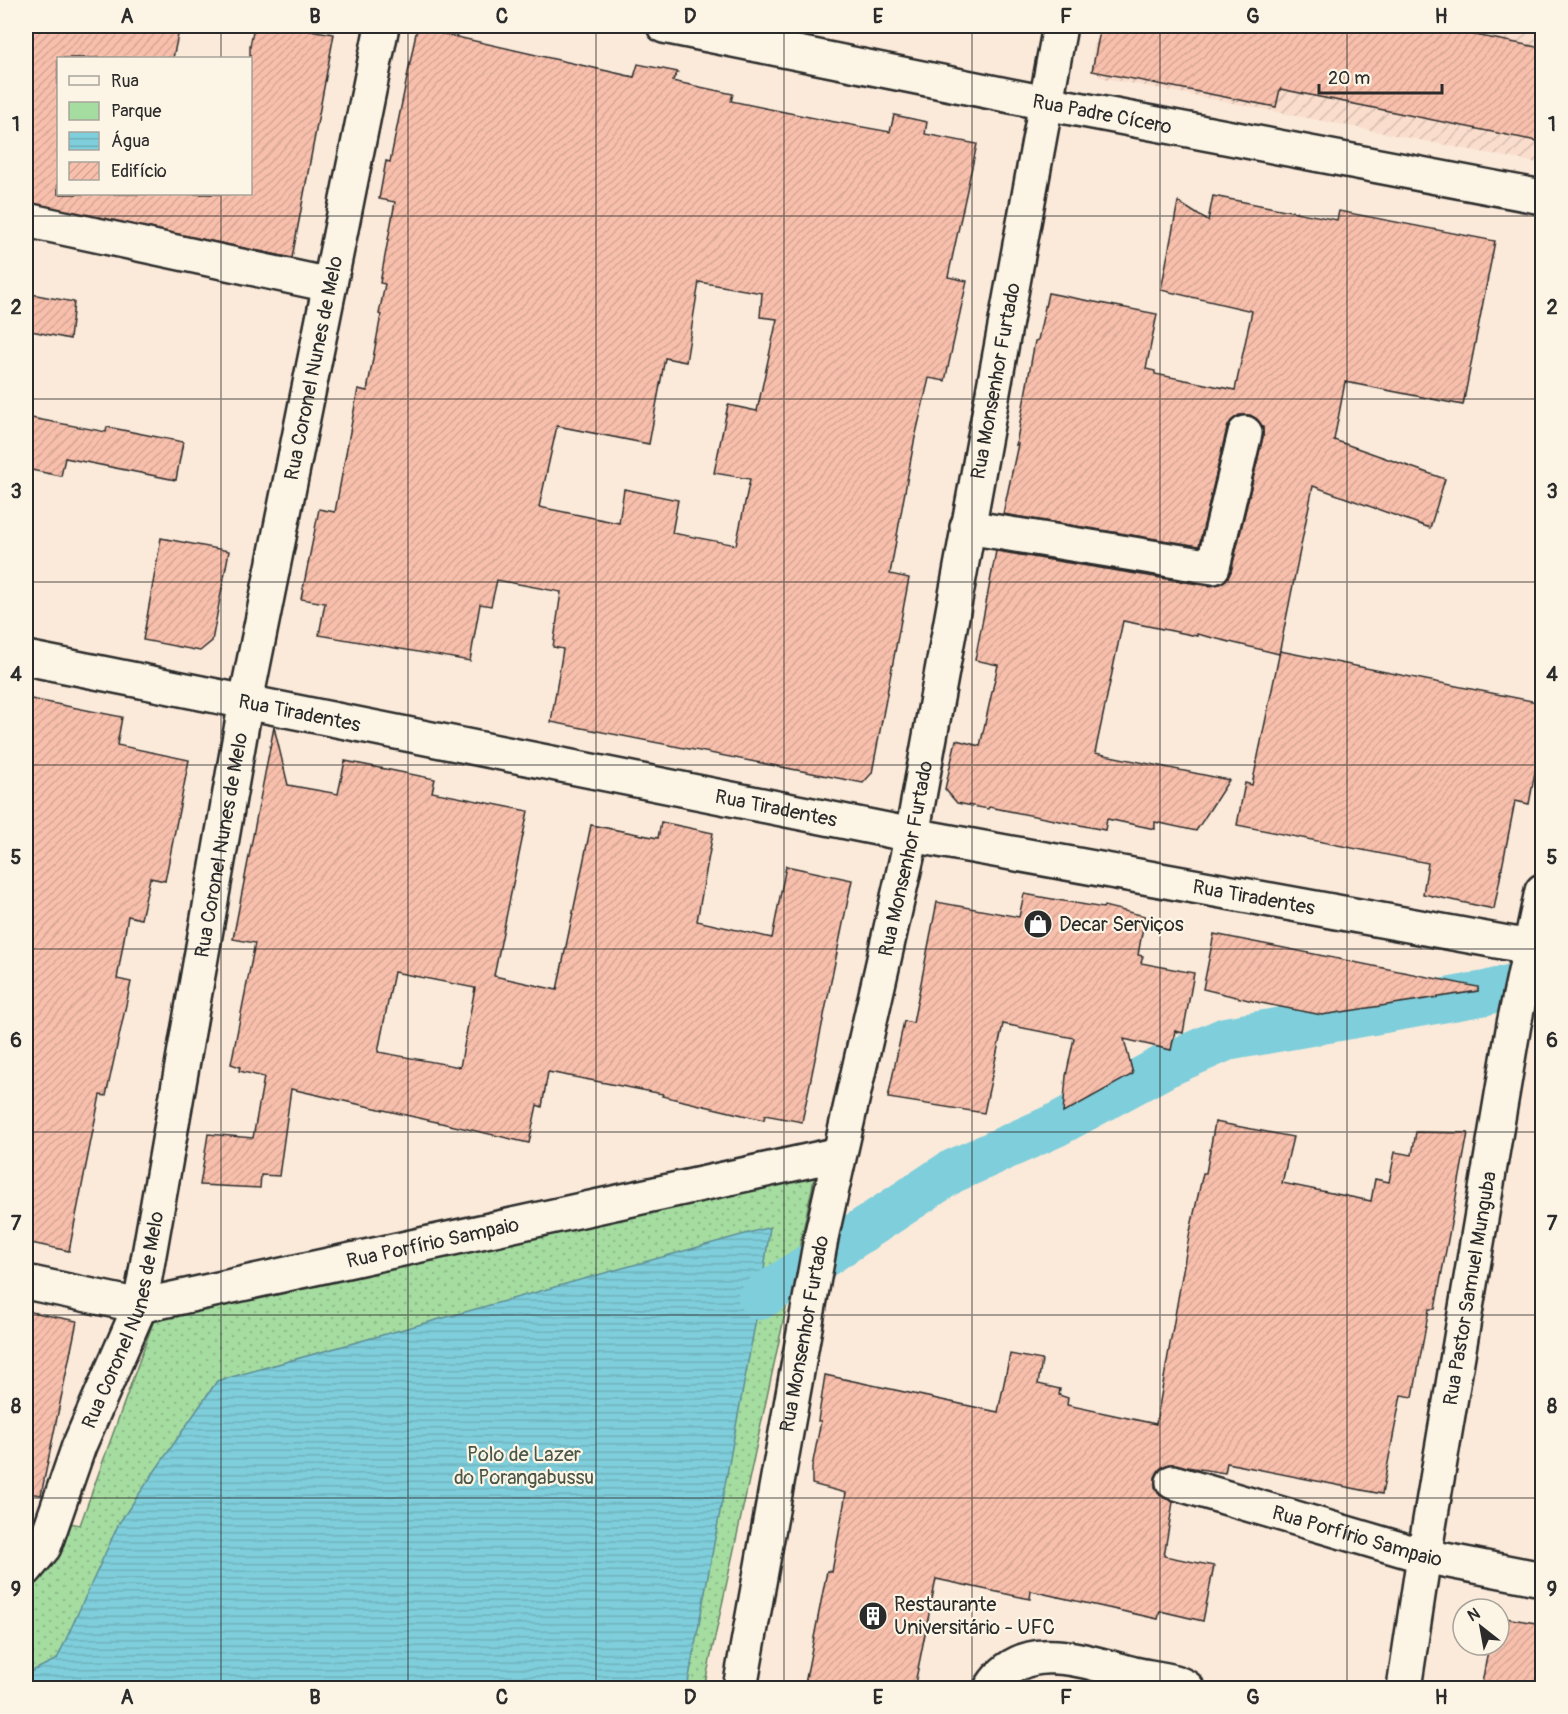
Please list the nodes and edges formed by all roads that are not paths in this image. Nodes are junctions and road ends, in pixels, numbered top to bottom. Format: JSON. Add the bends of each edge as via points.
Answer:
{"nodes":[{"id":1,"x":382,"y":26,"type":"edge"},
{"id":2,"x":664,"y":26,"type":"edge"},
{"id":3,"x":1060,"y":26,"type":"edge"},
{"id":4,"x":1046,"y":103,"type":"junction"},
{"id":5,"x":1542,"y":197,"type":"edge"},
{"id":6,"x":26,"y":220,"type":"edge"},
{"id":7,"x":330,"y":285,"type":"junction"},
{"id":8,"x":1245,"y":433,"type":"dead end"},
{"id":9,"x":967,"y":527,"type":"junction"},
{"id":10,"x":26,"y":658,"type":"edge"},
{"id":11,"x":246,"y":700,"type":"junction"},
{"id":12,"x":912,"y":835,"type":"junction"},
{"id":13,"x":1542,"y":891,"type":"edge"},
{"id":14,"x":1528,"y":956,"type":"junction"},
{"id":15,"x":839,"y":1154,"type":"junction"},
{"id":16,"x":26,"y":1282,"type":"edge"},
{"id":17,"x":140,"y":1306,"type":"junction"},
{"id":18,"x":1173,"y":1482,"type":"dead end"},
{"id":19,"x":1424,"y":1556,"type":"junction"},
{"id":20,"x":26,"y":1569,"type":"edge"},
{"id":21,"x":1542,"y":1579,"type":"edge"},
{"id":22,"x":740,"y":1689,"type":"edge"},
{"id":23,"x":991,"y":1689,"type":"edge"},
{"id":24,"x":1187,"y":1689,"type":"edge"},
{"id":25,"x":1404,"y":1689,"type":"edge"}],
"edges":[{"from":1,"to":7,"type":"street","name":"Rua Coronel Nunes de Melo"},
{"from":2,"to":4,"type":"street","name":"Rua Padre Cícero"},
{"from":3,"to":4,"type":"street","name":"Rua Monsenhor Furtado"},
{"from":4,"to":5,"type":"street","name":"Rua Padre Cícero"},
{"from":4,"to":9,"type":"street","name":"Rua Monsenhor Furtado"},
{"from":6,"to":7,"type":"street"},
{"from":7,"to":11,"type":"street","name":"Rua Coronel Nunes de Melo"},
{"from":8,"to":9,"type":"street","via":[[1213,567]]},
{"from":9,"to":12,"type":"street","name":"Rua Monsenhor Furtado"},
{"from":10,"to":11,"type":"street","name":"Rua Tiradentes"},
{"from":11,"to":12,"type":"street","name":"Rua Tiradentes"},
{"from":11,"to":17,"type":"street","name":"Rua Coronel Nunes de Melo"},
{"from":12,"to":14,"type":"street","name":"Rua Tiradentes"},
{"from":12,"to":15,"type":"street","name":"Rua Monsenhor Furtado"},
{"from":13,"to":14,"type":"street","name":"Rua Pastor Samuel Munguba"},
{"from":14,"to":19,"type":"street","name":"Rua Pastor Samuel Munguba"},
{"from":15,"to":17,"type":"street","name":"Rua Porfírio Sampaio"},
{"from":15,"to":22,"type":"street","name":"Rua Monsenhor Furtado"},
{"from":16,"to":17,"type":"street","name":"Rua Porfírio Sampaio"},
{"from":17,"to":20,"type":"street","name":"Rua Coronel Nunes de Melo","via":[[79,1446],[44,1547]]},
{"from":18,"to":19,"type":"street","name":"Rua Porfírio Sampaio"},
{"from":19,"to":21,"type":"street","name":"Rua Porfírio Sampaio"},
{"from":19,"to":25,"type":"street","name":"Rua Pastor Samuel Munguba"},
{"from":23,"to":24,"type":"street","via":[[1013,1664],[1036,1657],[1063,1657]]}]}
